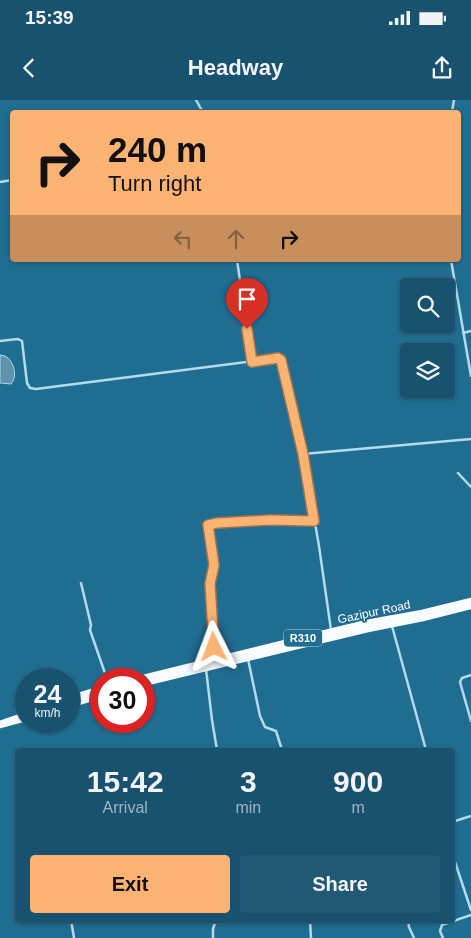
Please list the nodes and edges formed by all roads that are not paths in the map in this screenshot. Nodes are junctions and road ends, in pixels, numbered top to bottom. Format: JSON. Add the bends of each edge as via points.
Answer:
{"nodes":[{"id":1,"x":196,"y":100,"type":"edge"},
{"id":2,"x":203,"y":110,"type":"edge"},
{"id":3,"x":237,"y":262,"type":"edge"},
{"id":4,"x":451,"y":262,"type":"edge"},
{"id":5,"x":471,"y":330,"type":"edge"},
{"id":6,"x":463,"y":334,"type":"junction"},
{"id":7,"x":0,"y":340,"type":"edge"},
{"id":8,"x":252,"y":362,"type":"junction"},
{"id":9,"x":471,"y":376,"type":"edge"},
{"id":10,"x":471,"y":439,"type":"edge"},
{"id":11,"x":303,"y":454,"type":"junction"},
{"id":12,"x":458,"y":473,"type":"dead end"},
{"id":13,"x":471,"y":487,"type":"edge"},
{"id":14,"x":314,"y":521,"type":"junction"},
{"id":15,"x":81,"y":583,"type":"dead end"},
{"id":16,"x":471,"y":603,"type":"edge"},
{"id":17,"x":392,"y":625,"type":"junction"},
{"id":18,"x":331,"y":631,"type":"junction"},
{"id":19,"x":214,"y":660,"type":"junction"},
{"id":20,"x":248,"y":660,"type":"junction"},
{"id":21,"x":103,"y":668,"type":"edge"},
{"id":22,"x":206,"y":669,"type":"junction"},
{"id":23,"x":155,"y":674,"type":"edge"},
{"id":24,"x":471,"y":675,"type":"edge"},
{"id":25,"x":155,"y":679,"type":"edge"},
{"id":26,"x":155,"y":680,"type":"edge"},
{"id":27,"x":15,"y":716,"type":"edge"},
{"id":28,"x":0,"y":721,"type":"edge"},
{"id":29,"x":471,"y":721,"type":"edge"},
{"id":30,"x":15,"y":722,"type":"edge"},
{"id":31,"x":0,"y":726,"type":"edge"},
{"id":32,"x":217,"y":748,"type":"edge"},
{"id":33,"x":281,"y":748,"type":"edge"},
{"id":34,"x":425,"y":748,"type":"edge"},
{"id":35,"x":471,"y":816,"type":"edge"},
{"id":36,"x":455,"y":821,"type":"edge"},
{"id":37,"x":455,"y":862,"type":"edge"},
{"id":38,"x":471,"y":910,"type":"edge"},
{"id":39,"x":471,"y":915,"type":"edge"},
{"id":40,"x":455,"y":921,"type":"edge"},
{"id":41,"x":72,"y":923,"type":"edge"},
{"id":42,"x":215,"y":923,"type":"edge"},
{"id":43,"x":310,"y":923,"type":"edge"},
{"id":44,"x":408,"y":923,"type":"edge"},
{"id":45,"x":448,"y":923,"type":"edge"},
{"id":46,"x":74,"y":938,"type":"edge"},
{"id":47,"x":213,"y":938,"type":"edge"},
{"id":48,"x":311,"y":938,"type":"edge"},
{"id":49,"x":414,"y":938,"type":"edge"},
{"id":50,"x":443,"y":938,"type":"edge"}],
"edges":[{"from":1,"to":2,"type":"street"},
{"from":3,"to":8,"type":"street"},
{"from":4,"to":6,"type":"street"},
{"from":5,"to":6,"type":"street"},
{"from":6,"to":9,"type":"street"},
{"from":7,"to":8,"type":"street","via":[[22,341],[27,383],[36,389]]},
{"from":8,"to":11,"type":"street","via":[[281,360]]},
{"from":10,"to":11,"type":"street"},
{"from":11,"to":14,"type":"street"},
{"from":12,"to":13,"type":"street"},
{"from":14,"to":18,"type":"street"},
{"from":14,"to":19,"type":"street","via":[[270,520],[208,525],[214,565],[210,584]]},
{"from":15,"to":21,"type":"street","via":[[90,630]]},
{"from":16,"to":17,"type":"main road","name":"Gazipur Road","number":"R310"},
{"from":16,"to":18,"type":"main road","name":"Gazipur Road","number":"R310"},
{"from":16,"to":25,"type":"main road"},
{"from":17,"to":20,"type":"main road","name":"Gazipur Road","number":"R310"},
{"from":17,"to":34,"type":"street"},
{"from":18,"to":19,"type":"main road","name":"Gazipur Road","number":"R310"},
{"from":19,"to":23,"type":"main road","name":"Gazipur Road","number":"R310"},
{"from":20,"to":22,"type":"main road","name":"Gazipur Road","number":"R310"},
{"from":20,"to":33,"type":"street","via":[[260,716],[265,727],[276,731]]},
{"from":22,"to":26,"type":"main road","name":"Gazipur Road","number":"R310"},
{"from":22,"to":32,"type":"street"},
{"from":24,"to":29,"type":"street","via":[[460,682]]},
{"from":27,"to":28,"type":"main road"},
{"from":30,"to":31,"type":"main road"},
{"from":35,"to":36,"type":"street"},
{"from":37,"to":38,"type":"street"},
{"from":39,"to":40,"type":"street"},
{"from":41,"to":46,"type":"street"},
{"from":42,"to":47,"type":"street"},
{"from":43,"to":48,"type":"street"},
{"from":44,"to":49,"type":"street"},
{"from":45,"to":50,"type":"street","via":[[440,928]]}]}
